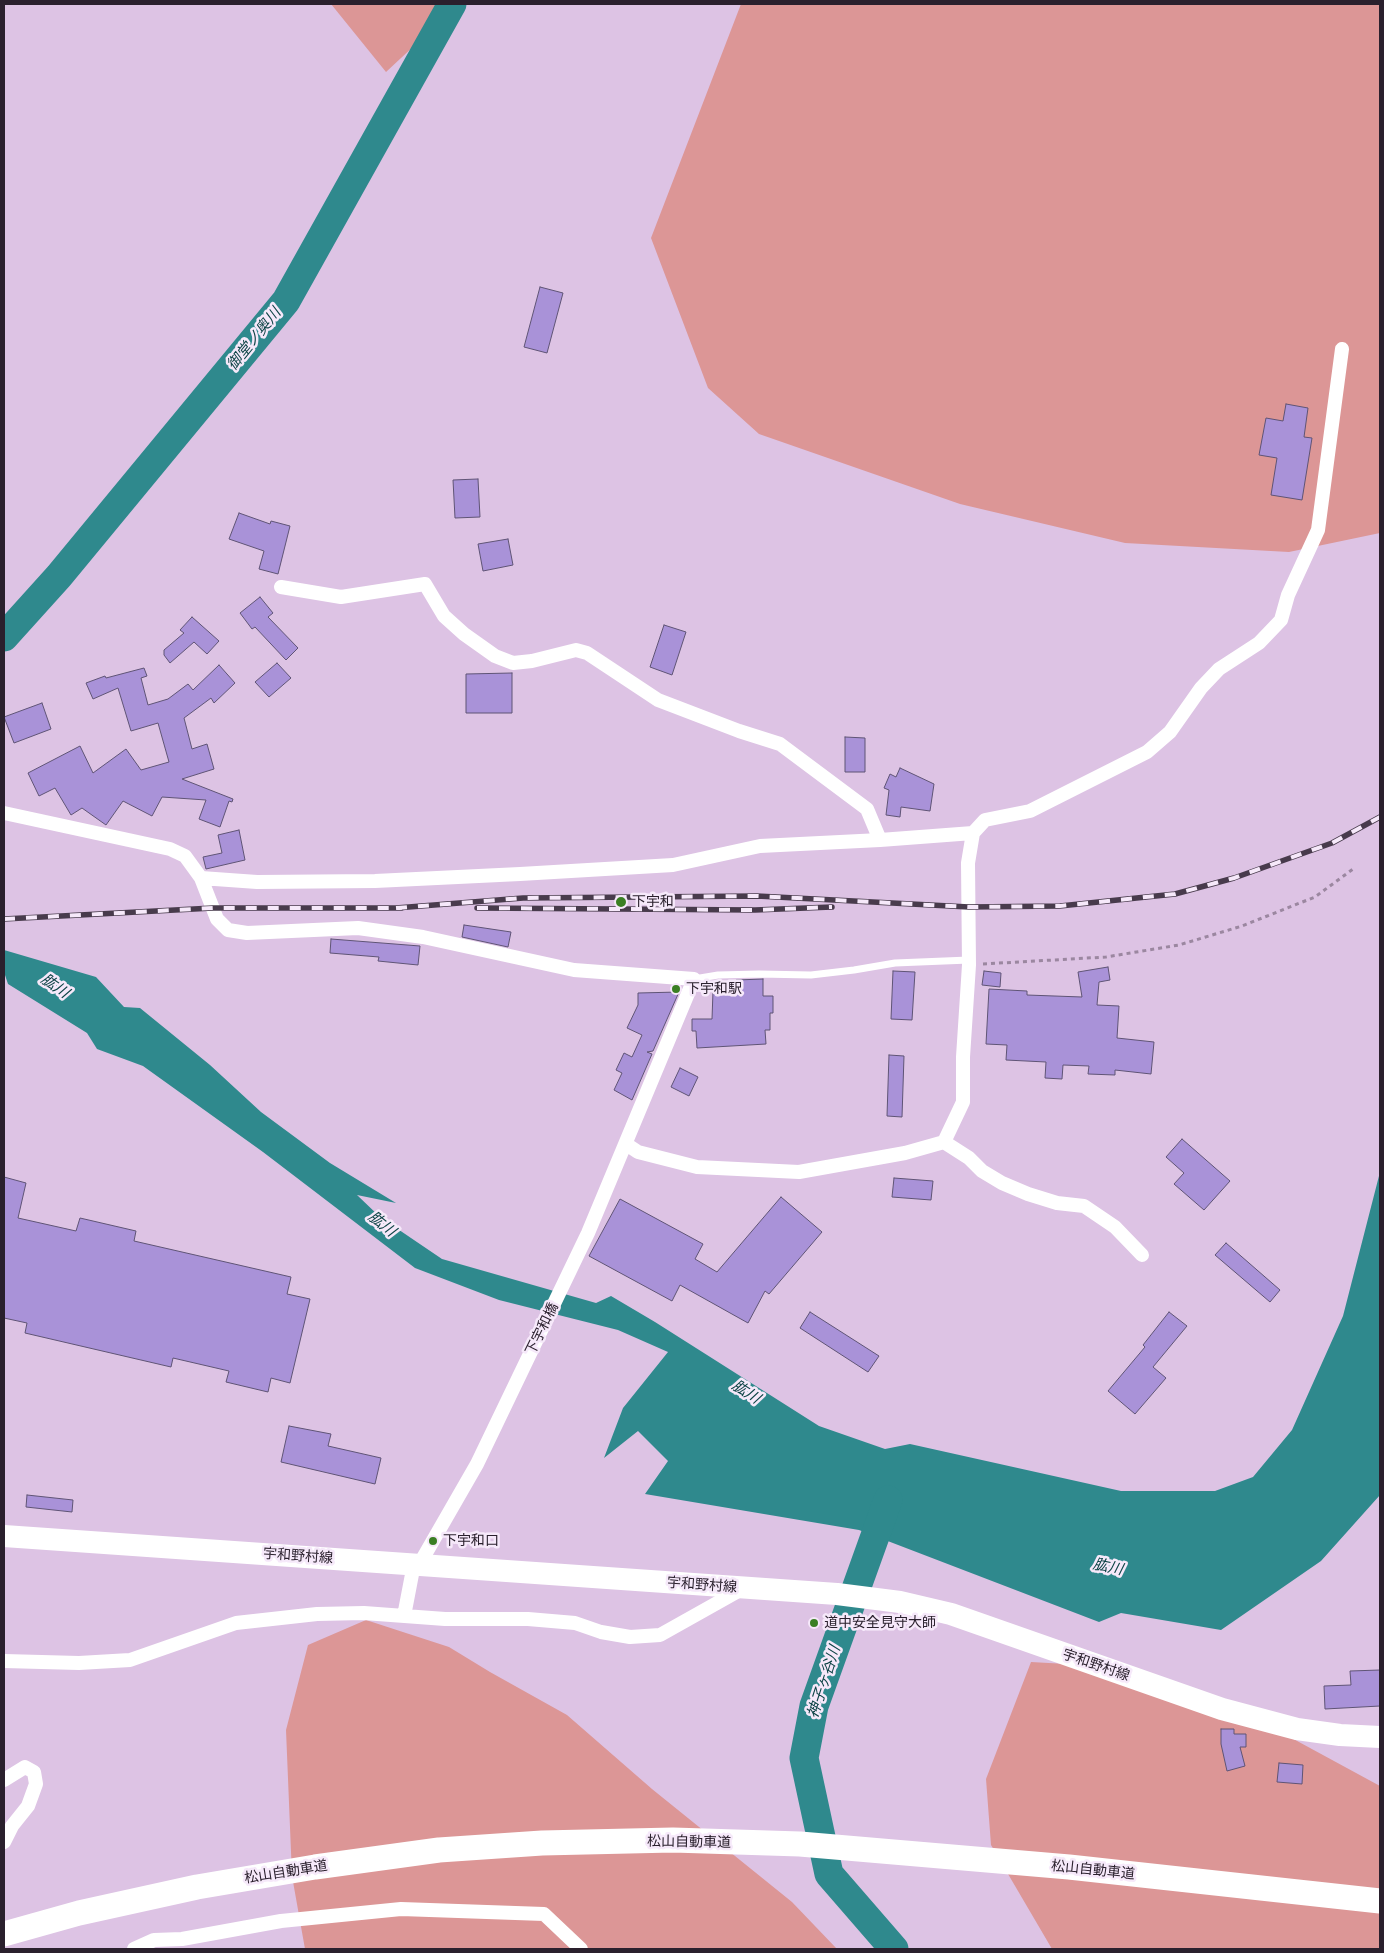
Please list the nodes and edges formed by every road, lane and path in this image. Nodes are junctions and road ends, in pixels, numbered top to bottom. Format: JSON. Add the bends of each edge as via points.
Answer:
{"nodes":[{"id":1,"x":1342,"y":349,"type":"dead end"},
{"id":2,"x":281,"y":587,"type":"dead end"},
{"id":3,"x":4,"y":813,"type":"edge"},
{"id":4,"x":973,"y":833,"type":"junction"},
{"id":5,"x":880,"y":840,"type":"junction"},
{"id":6,"x":1353,"y":869,"type":"dead end"},
{"id":7,"x":201,"y":878,"type":"junction"},
{"id":8,"x":969,"y":963,"type":"junction"},
{"id":9,"x":694,"y":978,"type":"junction"},
{"id":10,"x":944,"y":1142,"type":"junction"},
{"id":11,"x":626,"y":1144,"type":"junction"},
{"id":12,"x":1142,"y":1255,"type":"dead end"},
{"id":13,"x":4,"y":1536,"type":"edge"},
{"id":14,"x":417,"y":1565,"type":"junction"},
{"id":15,"x":744,"y":1588,"type":"junction"},
{"id":16,"x":404,"y":1616,"type":"junction"},
{"id":17,"x":4,"y":1661,"type":"edge"},
{"id":18,"x":1380,"y":1737,"type":"edge"},
{"id":19,"x":4,"y":1780,"type":"edge"},
{"id":20,"x":4,"y":1842,"type":"edge"},
{"id":21,"x":1380,"y":1901,"type":"edge"},
{"id":22,"x":4,"y":1934,"type":"edge"},
{"id":23,"x":182,"y":1944,"type":"edge"},
{"id":24,"x":134,"y":1949,"type":"edge"},
{"id":25,"x":581,"y":1949,"type":"edge"}],
"edges":[{"from":1,"to":4,"type":"street","via":[[1318,530],[1288,595],[1281,620],[1260,643],[1219,669],[1201,688],[1170,732],[1147,752],[1030,811],[985,820]]},
{"from":2,"to":5,"type":"street","via":[[341,598],[425,584],[444,616],[495,656],[514,663],[576,650],[587,653],[658,700],[780,744],[867,809]]},
{"from":3,"to":7,"type":"street","via":[[170,849],[185,856]]},
{"from":4,"to":5,"type":"street"},
{"from":4,"to":8,"type":"street","via":[[968,863]]},
{"from":5,"to":7,"type":"street","via":[[760,846],[673,865],[529,874],[376,881],[257,882]]},
{"from":6,"to":8,"type":"path","via":[[1315,897],[1242,926],[1179,945],[1106,957]]},
{"from":7,"to":9,"type":"street","via":[[217,919],[228,930],[247,933],[358,928],[423,937],[574,970]]},
{"from":8,"to":9,"type":"lane","via":[[895,963],[811,975]]},
{"from":8,"to":10,"type":"street","via":[[963,1102]]},
{"from":9,"to":11,"type":"street","name":"下宇和橋"},
{"from":10,"to":11,"type":"street","via":[[905,1153],[799,1172],[697,1167],[638,1152]]},
{"from":10,"to":12,"type":"street","via":[[1002,1183],[1057,1203],[1084,1206],[1115,1227]]},
{"from":11,"to":14,"type":"street","name":"下宇和橋","via":[[588,1233],[477,1464]]},
{"from":13,"to":14,"type":"main road","name":"宇和野村線"},
{"from":14,"to":15,"type":"main road","name":"宇和野村線"},
{"from":14,"to":16,"type":"street","name":"下宇和橋"},
{"from":15,"to":16,"type":"street","via":[[660,1635],[630,1637],[575,1624],[528,1619]]},
{"from":15,"to":18,"type":"main road","name":"宇和野村線","via":[[900,1602],[951,1614],[1222,1709],[1297,1729]]},
{"from":16,"to":17,"type":"street","via":[[317,1614],[236,1623],[130,1660],[79,1663]]},
{"from":19,"to":20,"type":"street","via":[[25,1767],[34,1772],[36,1784],[28,1806]]},
{"from":21,"to":22,"type":"highway","name":"松山自動車道","via":[[1059,1866],[809,1844],[673,1840],[542,1843],[438,1850],[316,1866],[197,1887]]},
{"from":23,"to":24,"type":"street","via":[[154,1940]]},
{"from":23,"to":25,"type":"street","via":[[280,1921],[401,1909],[544,1914]]}]}
